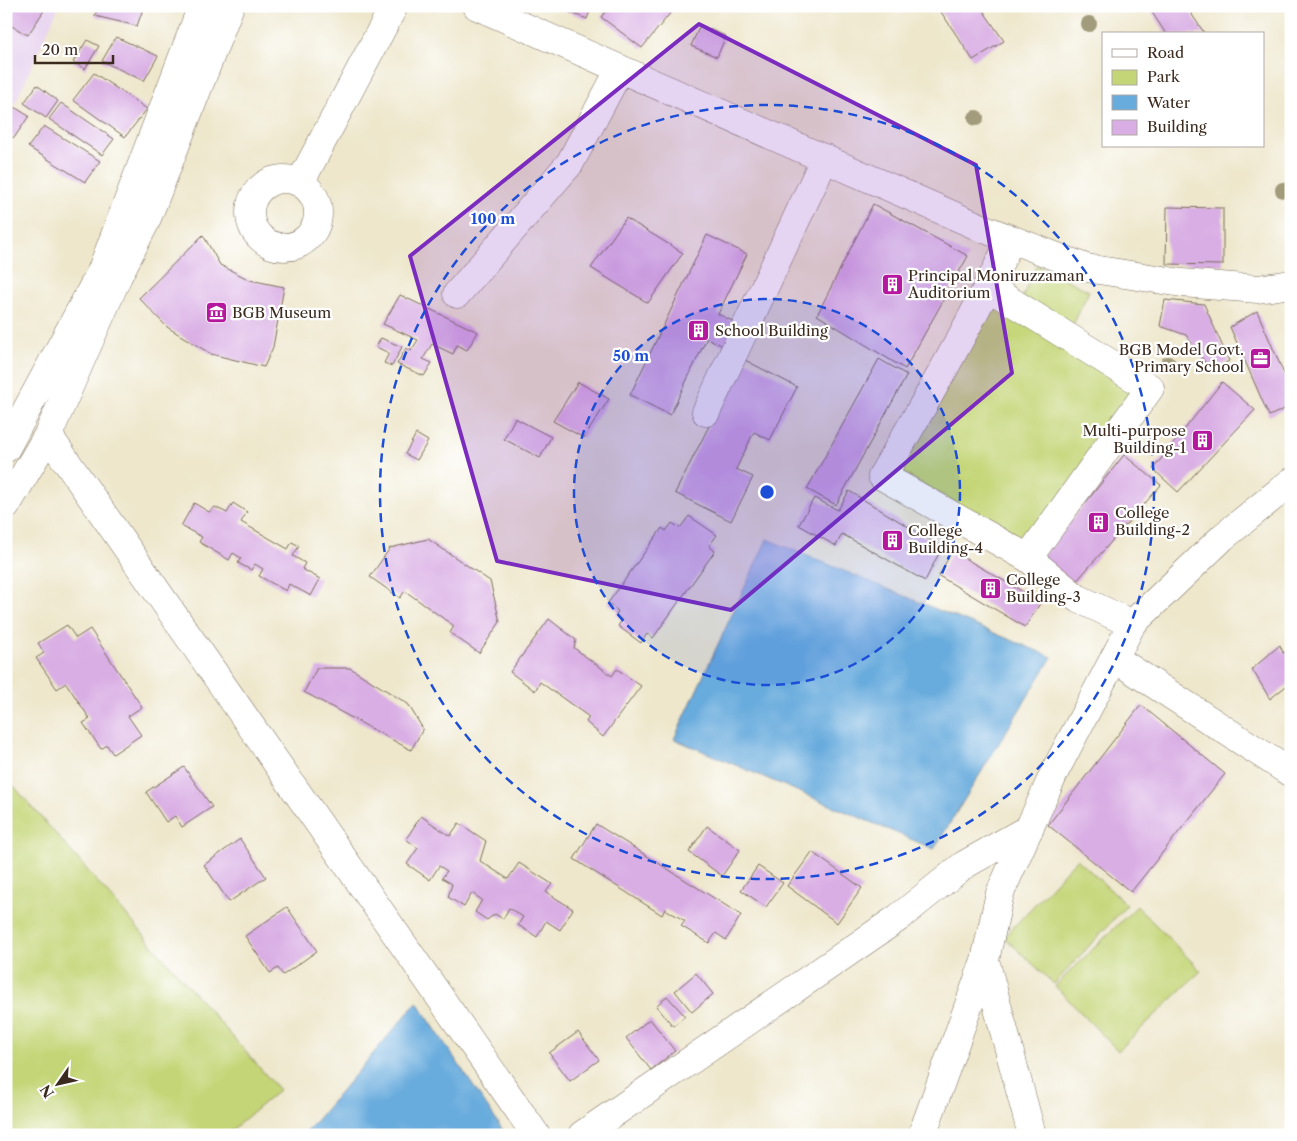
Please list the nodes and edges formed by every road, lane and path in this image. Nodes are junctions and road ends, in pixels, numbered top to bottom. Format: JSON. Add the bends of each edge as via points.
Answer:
{"nodes":[{"id":1,"x":202,"y":6,"type":"edge"},
{"id":2,"x":230,"y":6,"type":"edge"},
{"id":3,"x":394,"y":6,"type":"edge"},
{"id":4,"x":477,"y":6,"type":"edge"},
{"id":5,"x":620,"y":69,"type":"junction"},
{"id":6,"x":825,"y":158,"type":"junction"},
{"id":7,"x":300,"y":183,"type":"dead end"},
{"id":8,"x":128,"y":233,"type":"junction"},
{"id":9,"x":1011,"y":238,"type":"junction"},
{"id":10,"x":1291,"y":284,"type":"edge"},
{"id":11,"x":988,"y":287,"type":"junction"},
{"id":12,"x":457,"y":294,"type":"dead end"},
{"id":13,"x":30,"y":404,"type":"junction"},
{"id":14,"x":706,"y":412,"type":"dead end"},
{"id":15,"x":46,"y":436,"type":"junction"},
{"id":16,"x":8,"y":444,"type":"edge"},
{"id":17,"x":1291,"y":482,"type":"edge"},
{"id":18,"x":6,"y":506,"type":"edge"},
{"id":19,"x":1028,"y":558,"type":"junction"},
{"id":20,"x":1132,"y":624,"type":"junction"},
{"id":21,"x":1114,"y":658,"type":"junction"},
{"id":22,"x":1291,"y":772,"type":"edge"},
{"id":23,"x":1030,"y":828,"type":"junction"},
{"id":24,"x":985,"y":960,"type":"junction"},
{"id":25,"x":536,"y":1135,"type":"edge"},
{"id":26,"x":582,"y":1135,"type":"edge"},
{"id":27,"x":922,"y":1135,"type":"edge"},
{"id":28,"x":1032,"y":1135,"type":"edge"}],
"edges":[{"from":1,"to":8,"type":"street"},
{"from":2,"to":8,"type":"street","via":[[146,221]]},
{"from":3,"to":7,"type":"street"},
{"from":4,"to":5,"type":"street"},
{"from":5,"to":6,"type":"street"},
{"from":5,"to":12,"type":"street","via":[[570,163]]},
{"from":6,"to":9,"type":"street"},
{"from":6,"to":14,"type":"street"},
{"from":8,"to":13,"type":"street","via":[[101,272]]},
{"from":8,"to":15,"type":"street","via":[[118,276]]},
{"from":9,"to":10,"type":"street","via":[[1086,268],[1143,278],[1258,289]]},
{"from":9,"to":11,"type":"street"},
{"from":11,"to":19,"type":"street","via":[[882,476]]},
{"from":11,"to":19,"type":"street","via":[[1150,388]]},
{"from":13,"to":15,"type":"street"},
{"from":13,"to":16,"type":"street"},
{"from":15,"to":16,"type":"street"},
{"from":15,"to":18,"type":"street"},
{"from":15,"to":25,"type":"street"},
{"from":17,"to":20,"type":"street","via":[[1223,537]]},
{"from":19,"to":20,"type":"street","via":[[1077,598]]},
{"from":20,"to":21,"type":"street"},
{"from":21,"to":22,"type":"street"},
{"from":21,"to":23,"type":"street","via":[[1056,769]]},
{"from":23,"to":24,"type":"street","via":[[1000,893]]},
{"from":23,"to":26,"type":"street","via":[[964,865],[898,918]]},
{"from":24,"to":27,"type":"street"},
{"from":24,"to":28,"type":"street"}]}
